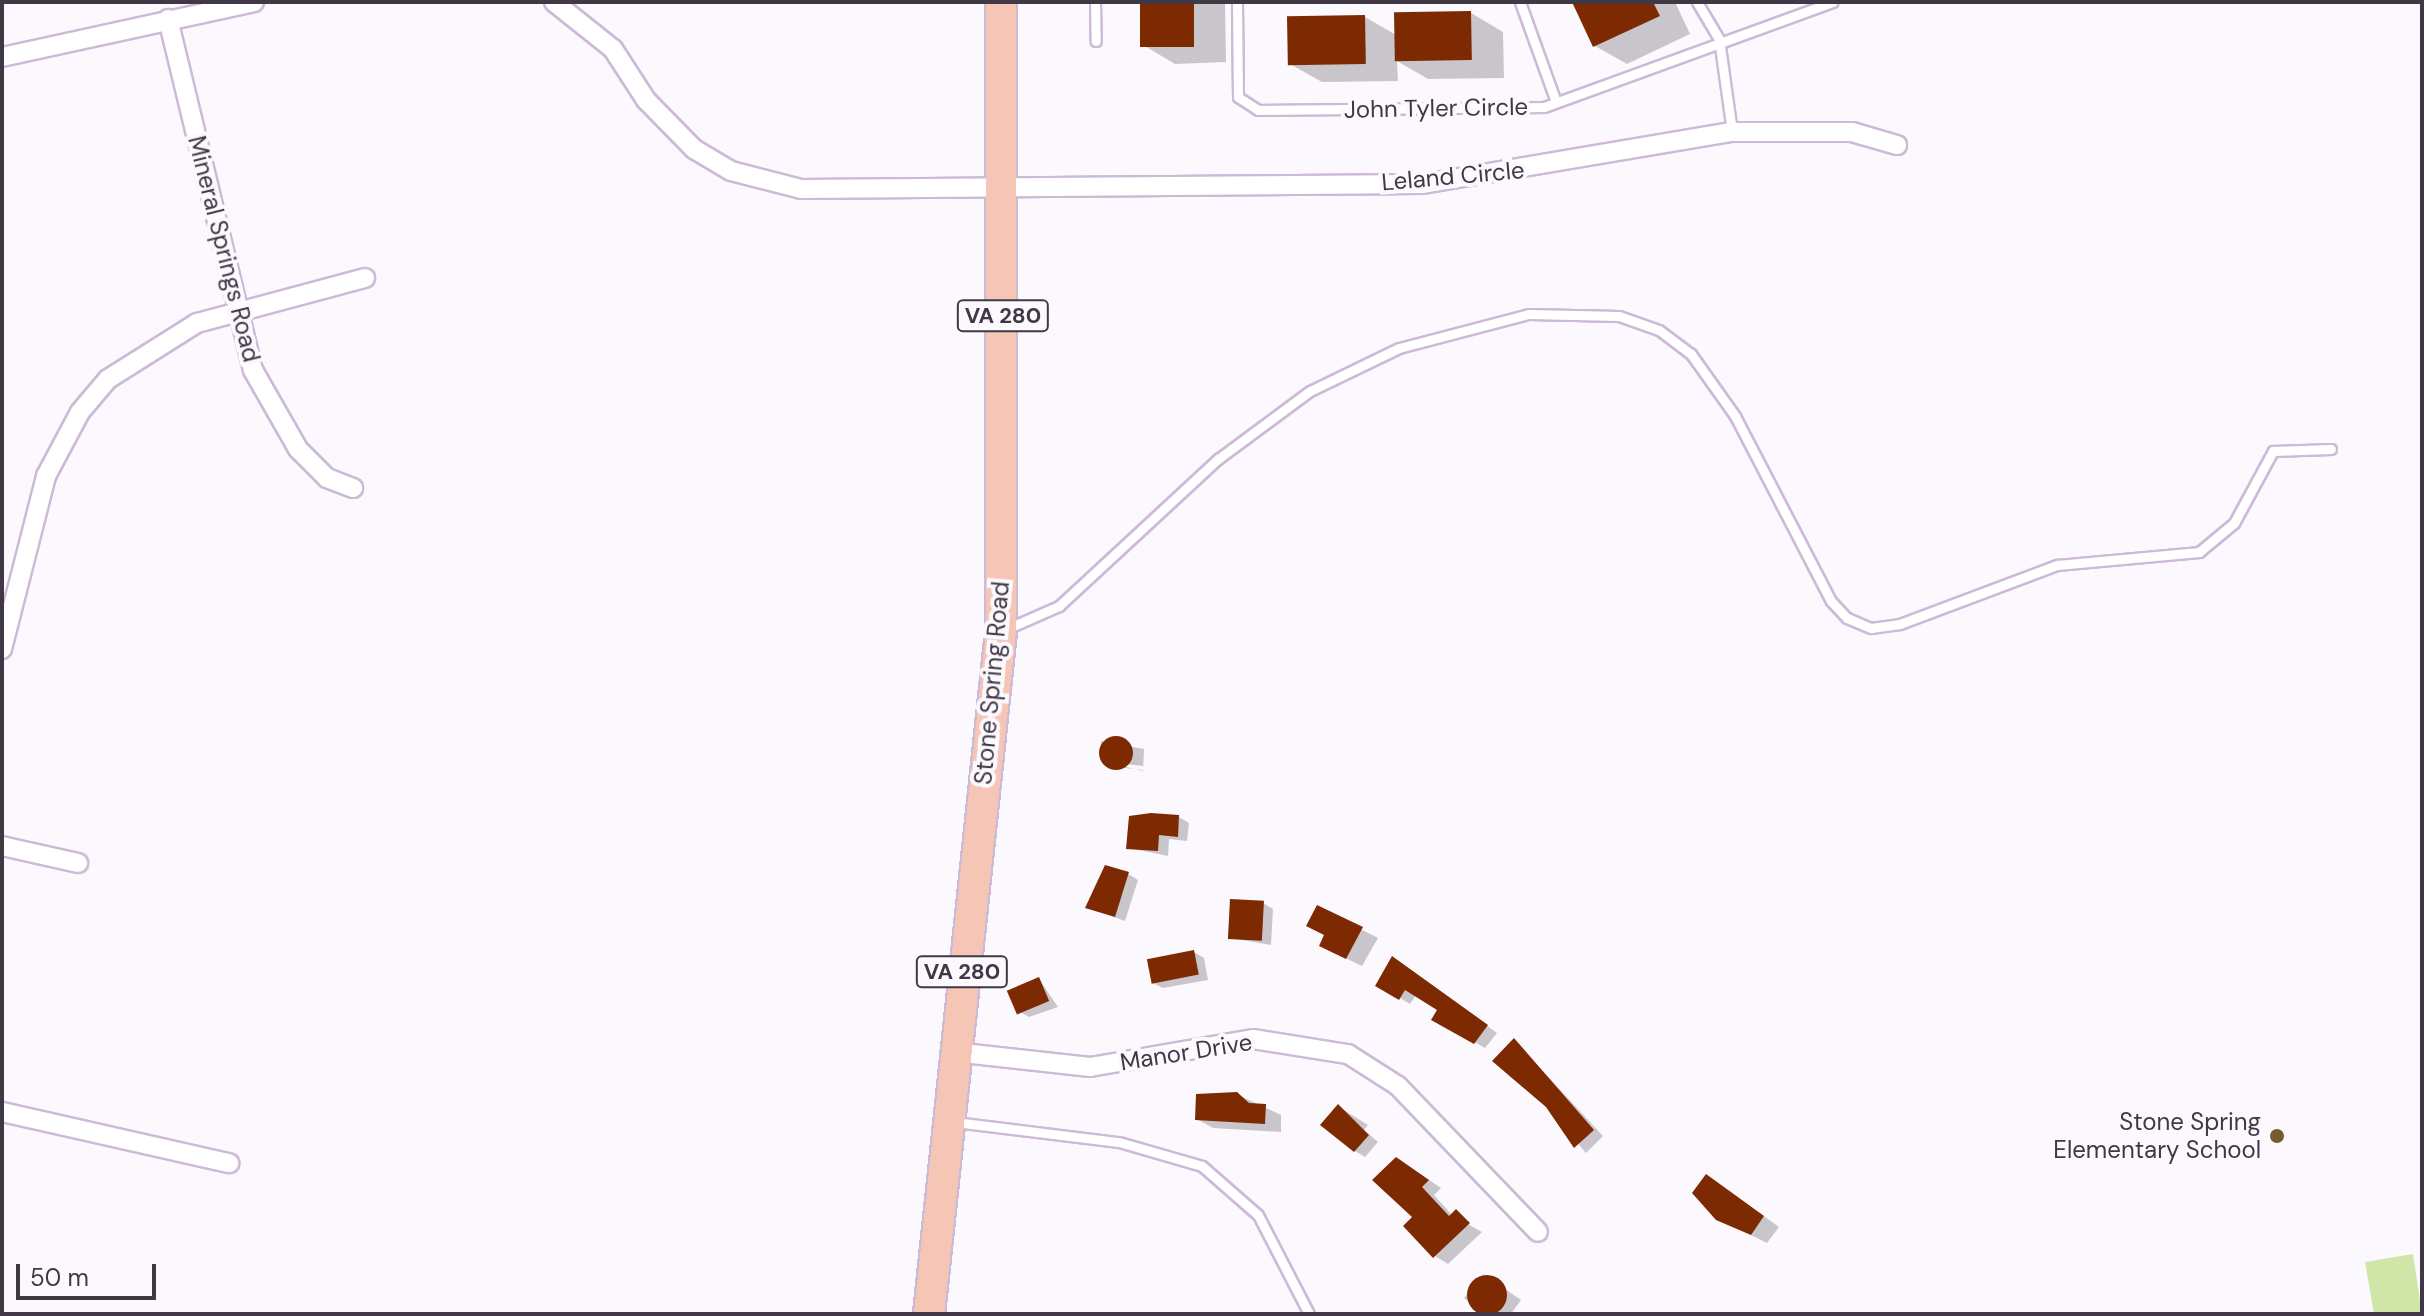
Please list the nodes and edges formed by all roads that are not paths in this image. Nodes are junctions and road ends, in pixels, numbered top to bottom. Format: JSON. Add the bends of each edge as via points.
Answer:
{"nodes":[{"id":1,"x":254,"y":2,"type":"edge"},
{"id":2,"x":554,"y":2,"type":"edge"},
{"id":3,"x":1001,"y":2,"type":"edge"},
{"id":4,"x":1095,"y":2,"type":"edge"},
{"id":5,"x":1237,"y":2,"type":"edge"},
{"id":6,"x":1520,"y":2,"type":"edge"},
{"id":7,"x":1697,"y":2,"type":"edge"},
{"id":8,"x":1833,"y":2,"type":"edge"},
{"id":9,"x":168,"y":19,"type":"junction"},
{"id":10,"x":1719,"y":39,"type":"junction"},
{"id":11,"x":1096,"y":41,"type":"dead end"},
{"id":12,"x":2,"y":57,"type":"edge"},
{"id":13,"x":1556,"y":102,"type":"junction"},
{"id":14,"x":1732,"y":132,"type":"junction"},
{"id":15,"x":1897,"y":145,"type":"dead end"},
{"id":16,"x":1003,"y":187,"type":"junction"},
{"id":17,"x":365,"y":278,"type":"dead end"},
{"id":18,"x":235,"y":311,"type":"junction"},
{"id":19,"x":2331,"y":449,"type":"dead end"},
{"id":20,"x":353,"y":488,"type":"dead end"},
{"id":21,"x":1001,"y":631,"type":"junction"},
{"id":22,"x":2,"y":649,"type":"edge"},
{"id":23,"x":2,"y":846,"type":"edge"},
{"id":24,"x":78,"y":863,"type":"dead end"},
{"id":25,"x":954,"y":1052,"type":"junction"},
{"id":26,"x":2,"y":1112,"type":"edge"},
{"id":27,"x":948,"y":1121,"type":"junction"},
{"id":28,"x":229,"y":1163,"type":"dead end"},
{"id":29,"x":1538,"y":1232,"type":"dead end"},
{"id":30,"x":929,"y":1314,"type":"edge"},
{"id":31,"x":1309,"y":1314,"type":"edge"}],
"edges":[{"from":1,"to":9,"type":"street"},
{"from":2,"to":16,"type":"street","name":"Leland Circle","via":[[613,49],[674,132],[731,171],[801,189]]},
{"from":3,"to":16,"type":"main road","name":"Stone Spring Road","number":"VA 280"},
{"from":4,"to":11,"type":"lane"},
{"from":5,"to":13,"type":"lane","name":"John Tyler Circle","via":[[1238,97],[1258,110]]},
{"from":6,"to":13,"type":"lane"},
{"from":7,"to":10,"type":"lane"},
{"from":8,"to":10,"type":"lane","name":"John Tyler Circle"},
{"from":9,"to":12,"type":"street"},
{"from":9,"to":18,"type":"street","name":"Mineral Springs Road"},
{"from":10,"to":13,"type":"lane","name":"John Tyler Circle"},
{"from":10,"to":14,"type":"lane"},
{"from":14,"to":15,"type":"street","name":"Leland Circle","via":[[1852,132]]},
{"from":14,"to":16,"type":"street","name":"Leland Circle","via":[[1423,184]]},
{"from":16,"to":21,"type":"main road","name":"Stone Spring Road","number":"VA 280"},
{"from":17,"to":18,"type":"street"},
{"from":18,"to":20,"type":"street","name":"Mineral Springs Road","via":[[279,423],[318,470]]},
{"from":18,"to":22,"type":"street","via":[[144,351],[80,412],[41,489]]},
{"from":19,"to":21,"type":"lane","via":[[2273,451],[2234,523],[2199,552],[2051,567],[1921,617],[1871,628],[1847,618],[1831,601],[1735,416],[1691,354],[1659,330],[1619,316],[1529,314],[1399,348],[1310,391],[1218,459],[1055,609]]},
{"from":21,"to":25,"type":"main road","name":"Stone Spring Road","number":"VA 280"},
{"from":23,"to":24,"type":"street"},
{"from":25,"to":27,"type":"main road","name":"Stone Spring Road","number":"VA 280"},
{"from":25,"to":29,"type":"street","name":"Manor Drive","via":[[1090,1067],[1253,1039],[1348,1054],[1398,1086]]},
{"from":26,"to":28,"type":"street"},
{"from":27,"to":30,"type":"main road","name":"Stone Spring Road","number":"VA 280"},
{"from":27,"to":31,"type":"lane","via":[[1119,1142],[1202,1166],[1258,1215]]}]}
